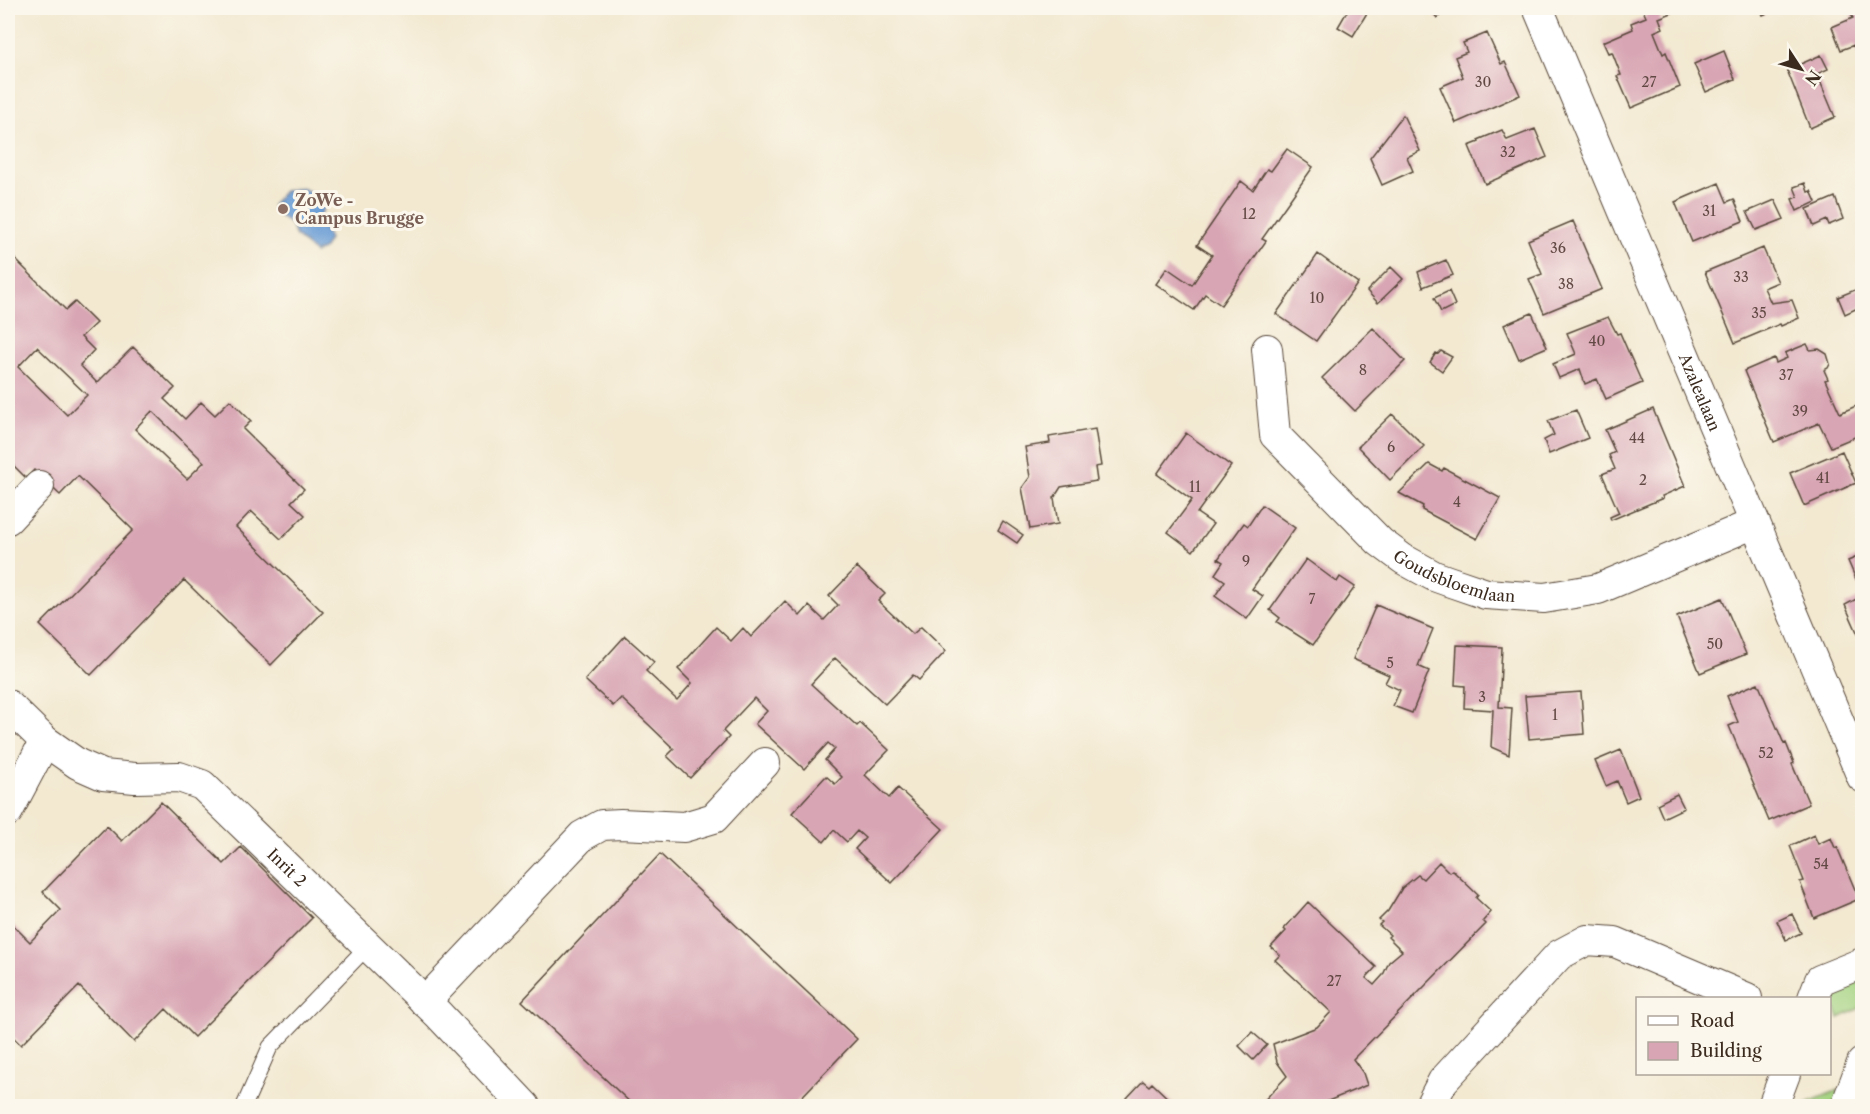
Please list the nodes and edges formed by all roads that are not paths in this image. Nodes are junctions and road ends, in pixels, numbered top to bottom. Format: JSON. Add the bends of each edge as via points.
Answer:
{"nodes":[{"id":1,"x":1538,"y":8,"type":"edge"},
{"id":2,"x":1267,"y":350,"type":"dead end"},
{"id":3,"x":39,"y":486,"type":"dead end"},
{"id":4,"x":8,"y":519,"type":"edge"},
{"id":5,"x":1755,"y":523,"type":"junction"},
{"id":6,"x":8,"y":705,"type":"edge"},
{"id":7,"x":45,"y":741,"type":"junction"},
{"id":8,"x":765,"y":763,"type":"dead end"},
{"id":9,"x":1863,"y":777,"type":"edge"},
{"id":10,"x":8,"y":811,"type":"edge"},
{"id":11,"x":368,"y":946,"type":"junction"},
{"id":12,"x":1863,"y":963,"type":"edge"},
{"id":13,"x":1742,"y":997,"type":"edge"},
{"id":14,"x":1814,"y":997,"type":"edge"},
{"id":15,"x":425,"y":1002,"type":"junction"},
{"id":16,"x":1863,"y":1063,"type":"edge"},
{"id":17,"x":1785,"y":1075,"type":"edge"},
{"id":18,"x":244,"y":1107,"type":"edge"},
{"id":19,"x":525,"y":1107,"type":"edge"},
{"id":20,"x":1430,"y":1107,"type":"edge"},
{"id":21,"x":1773,"y":1107,"type":"edge"},
{"id":22,"x":1846,"y":1107,"type":"edge"}],
"edges":[{"from":1,"to":5,"type":"street","name":"Azalealaan"},
{"from":2,"to":5,"type":"street","name":"Goudsbloemlaan","via":[[1275,435],[1380,542],[1403,559],[1448,581],[1486,594],[1544,598],[1598,589]]},
{"from":3,"to":4,"type":"street"},
{"from":5,"to":9,"type":"street","name":"Azalealaan"},
{"from":6,"to":7,"type":"street","name":"Inrit 2"},
{"from":7,"to":10,"type":"street"},
{"from":7,"to":11,"type":"street","name":"Inrit 2","via":[[78,764],[103,775],[179,777],[202,785]]},
{"from":8,"to":15,"type":"street","via":[[714,818],[684,827],[602,825],[582,836]]},
{"from":11,"to":15,"type":"street","name":"Inrit 2"},
{"from":11,"to":18,"type":"lane","via":[[270,1047]]},
{"from":12,"to":14,"type":"street","via":[[1820,980]]},
{"from":13,"to":20,"type":"street","via":[[1615,942],[1587,940],[1559,955],[1443,1080]]},
{"from":15,"to":19,"type":"street","name":"Inrit 2"},
{"from":16,"to":22,"type":"street"},
{"from":17,"to":21,"type":"street"}]}
